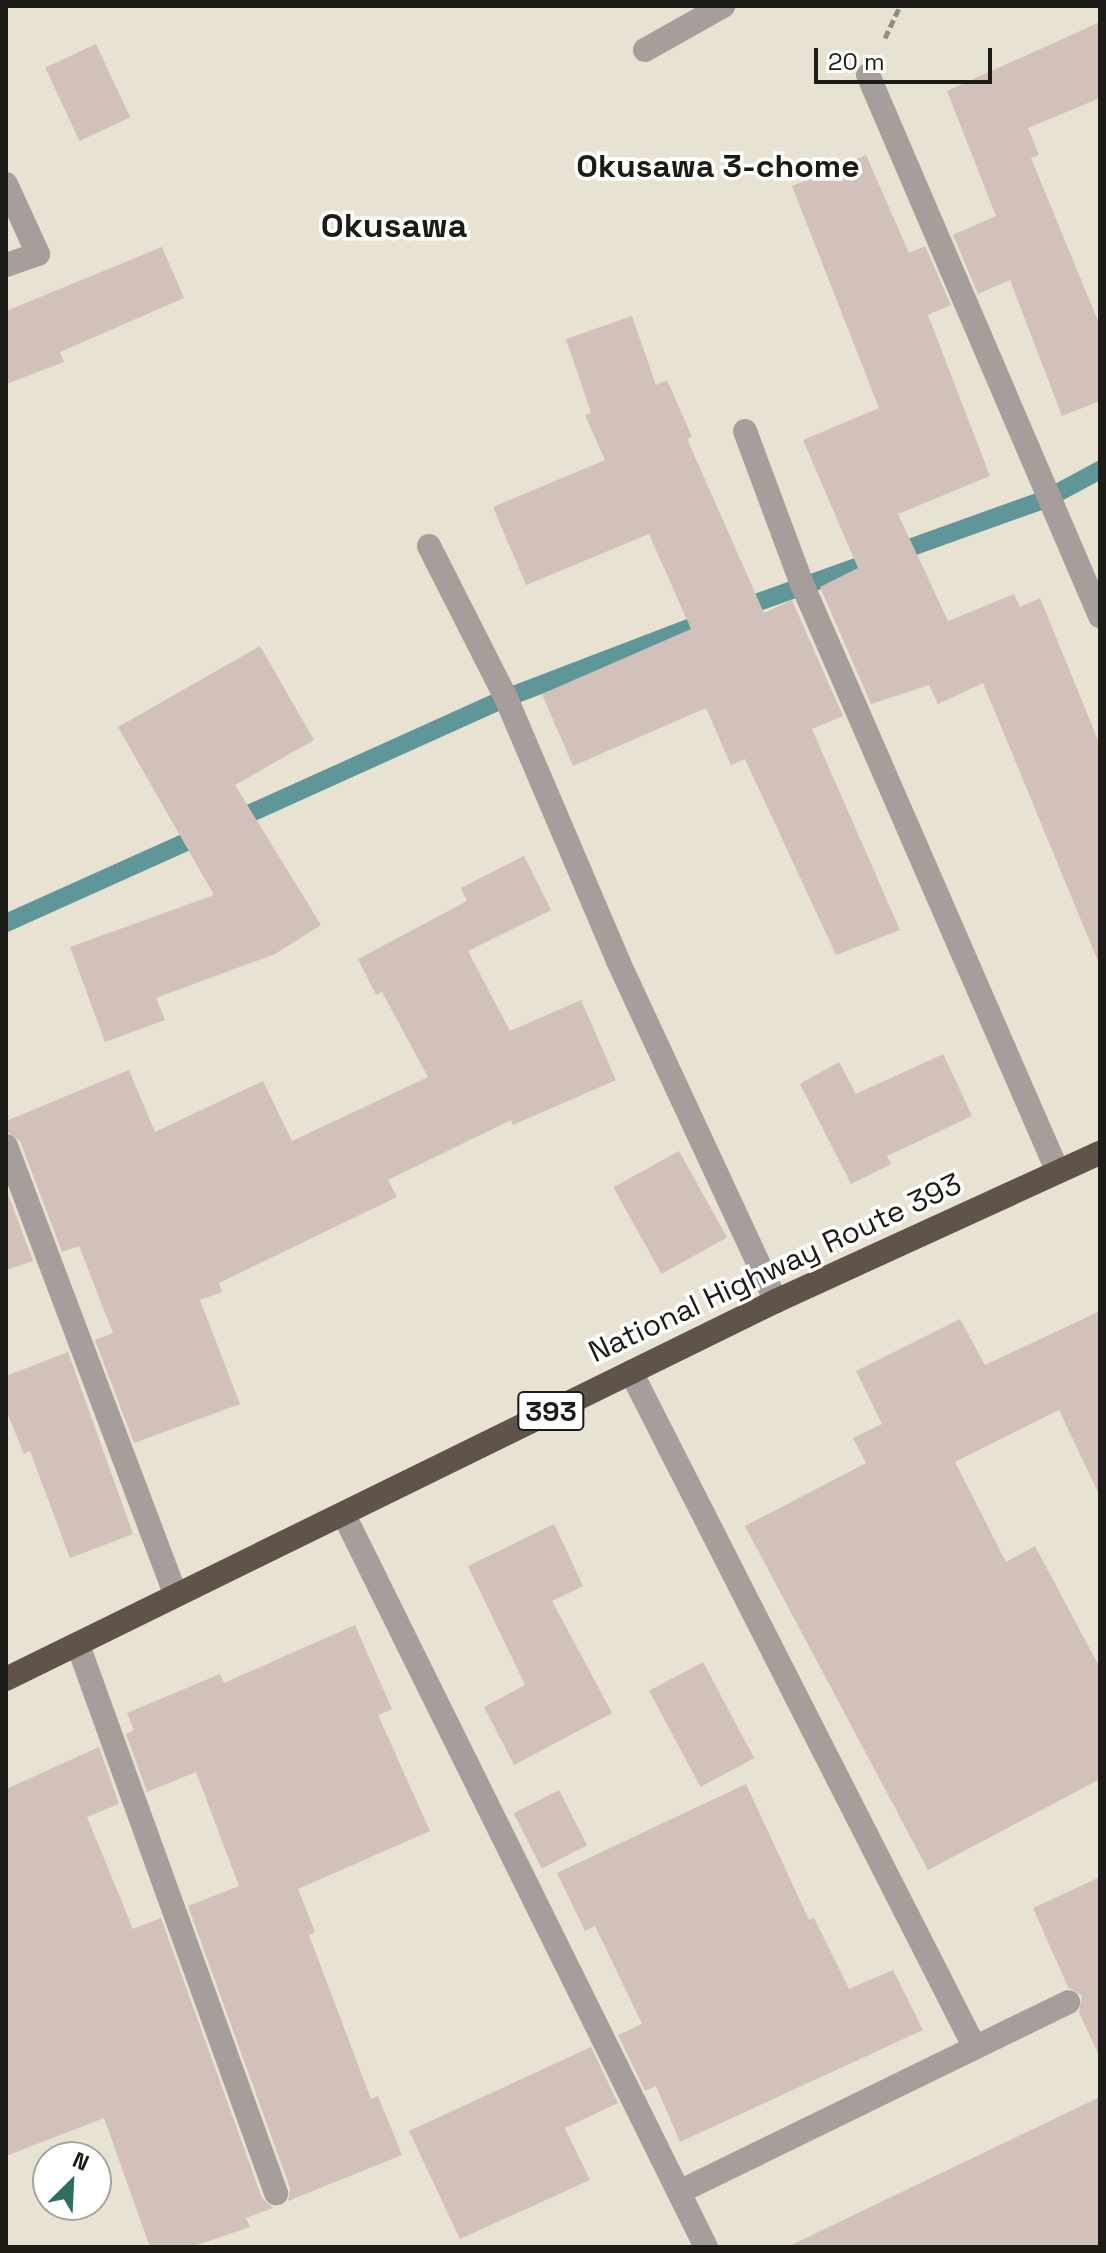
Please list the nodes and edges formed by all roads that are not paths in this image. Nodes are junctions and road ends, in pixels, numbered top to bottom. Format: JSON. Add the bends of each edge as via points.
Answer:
{"nodes":[{"id":1,"x":723,"y":6,"type":"edge"},
{"id":2,"x":697,"y":13,"type":"edge"},
{"id":3,"x":645,"y":50,"type":"dead end"},
{"id":4,"x":868,"y":75,"type":"dead end"},
{"id":5,"x":6,"y":184,"type":"edge"},
{"id":6,"x":6,"y":265,"type":"edge"},
{"id":7,"x":745,"y":431,"type":"dead end"},
{"id":8,"x":429,"y":546,"type":"dead end"},
{"id":9,"x":1100,"y":616,"type":"edge"},
{"id":10,"x":6,"y":1146,"type":"edge"},
{"id":11,"x":1100,"y":1153,"type":"edge"},
{"id":12,"x":1057,"y":1170,"type":"junction"},
{"id":13,"x":776,"y":1301,"type":"junction"},
{"id":14,"x":631,"y":1372,"type":"junction"},
{"id":15,"x":344,"y":1515,"type":"junction"},
{"id":16,"x":175,"y":1594,"type":"junction"},
{"id":17,"x":78,"y":1645,"type":"junction"},
{"id":18,"x":6,"y":1679,"type":"edge"},
{"id":19,"x":1068,"y":2002,"type":"dead end"},
{"id":20,"x":975,"y":2048,"type":"junction"},
{"id":21,"x":679,"y":2192,"type":"junction"},
{"id":22,"x":276,"y":2193,"type":"dead end"},
{"id":23,"x":706,"y":2247,"type":"edge"}],
"edges":[{"from":1,"to":2,"type":"street"},
{"from":2,"to":3,"type":"street"},
{"from":4,"to":9,"type":"street"},
{"from":5,"to":6,"type":"street","via":[[38,254]]},
{"from":7,"to":12,"type":"street","via":[[802,584]]},
{"from":8,"to":13,"type":"street","via":[[506,698],[618,961]]},
{"from":10,"to":16,"type":"street"},
{"from":11,"to":12,"type":"highway","name":"National Highway Route 393","number":"393"},
{"from":12,"to":13,"type":"highway","name":"National Highway Route 393","number":"393"},
{"from":13,"to":14,"type":"highway","name":"National Highway Route 393","number":"393"},
{"from":14,"to":15,"type":"highway","name":"National Highway Route 393","number":"393"},
{"from":14,"to":20,"type":"street"},
{"from":15,"to":16,"type":"highway","name":"National Highway Route 393","number":"393"},
{"from":15,"to":21,"type":"street"},
{"from":16,"to":17,"type":"highway","name":"National Highway Route 393","number":"393"},
{"from":17,"to":18,"type":"highway","name":"National Highway Route 393","number":"393"},
{"from":17,"to":22,"type":"street"},
{"from":19,"to":20,"type":"street"},
{"from":20,"to":21,"type":"street"},
{"from":21,"to":23,"type":"street"}]}
